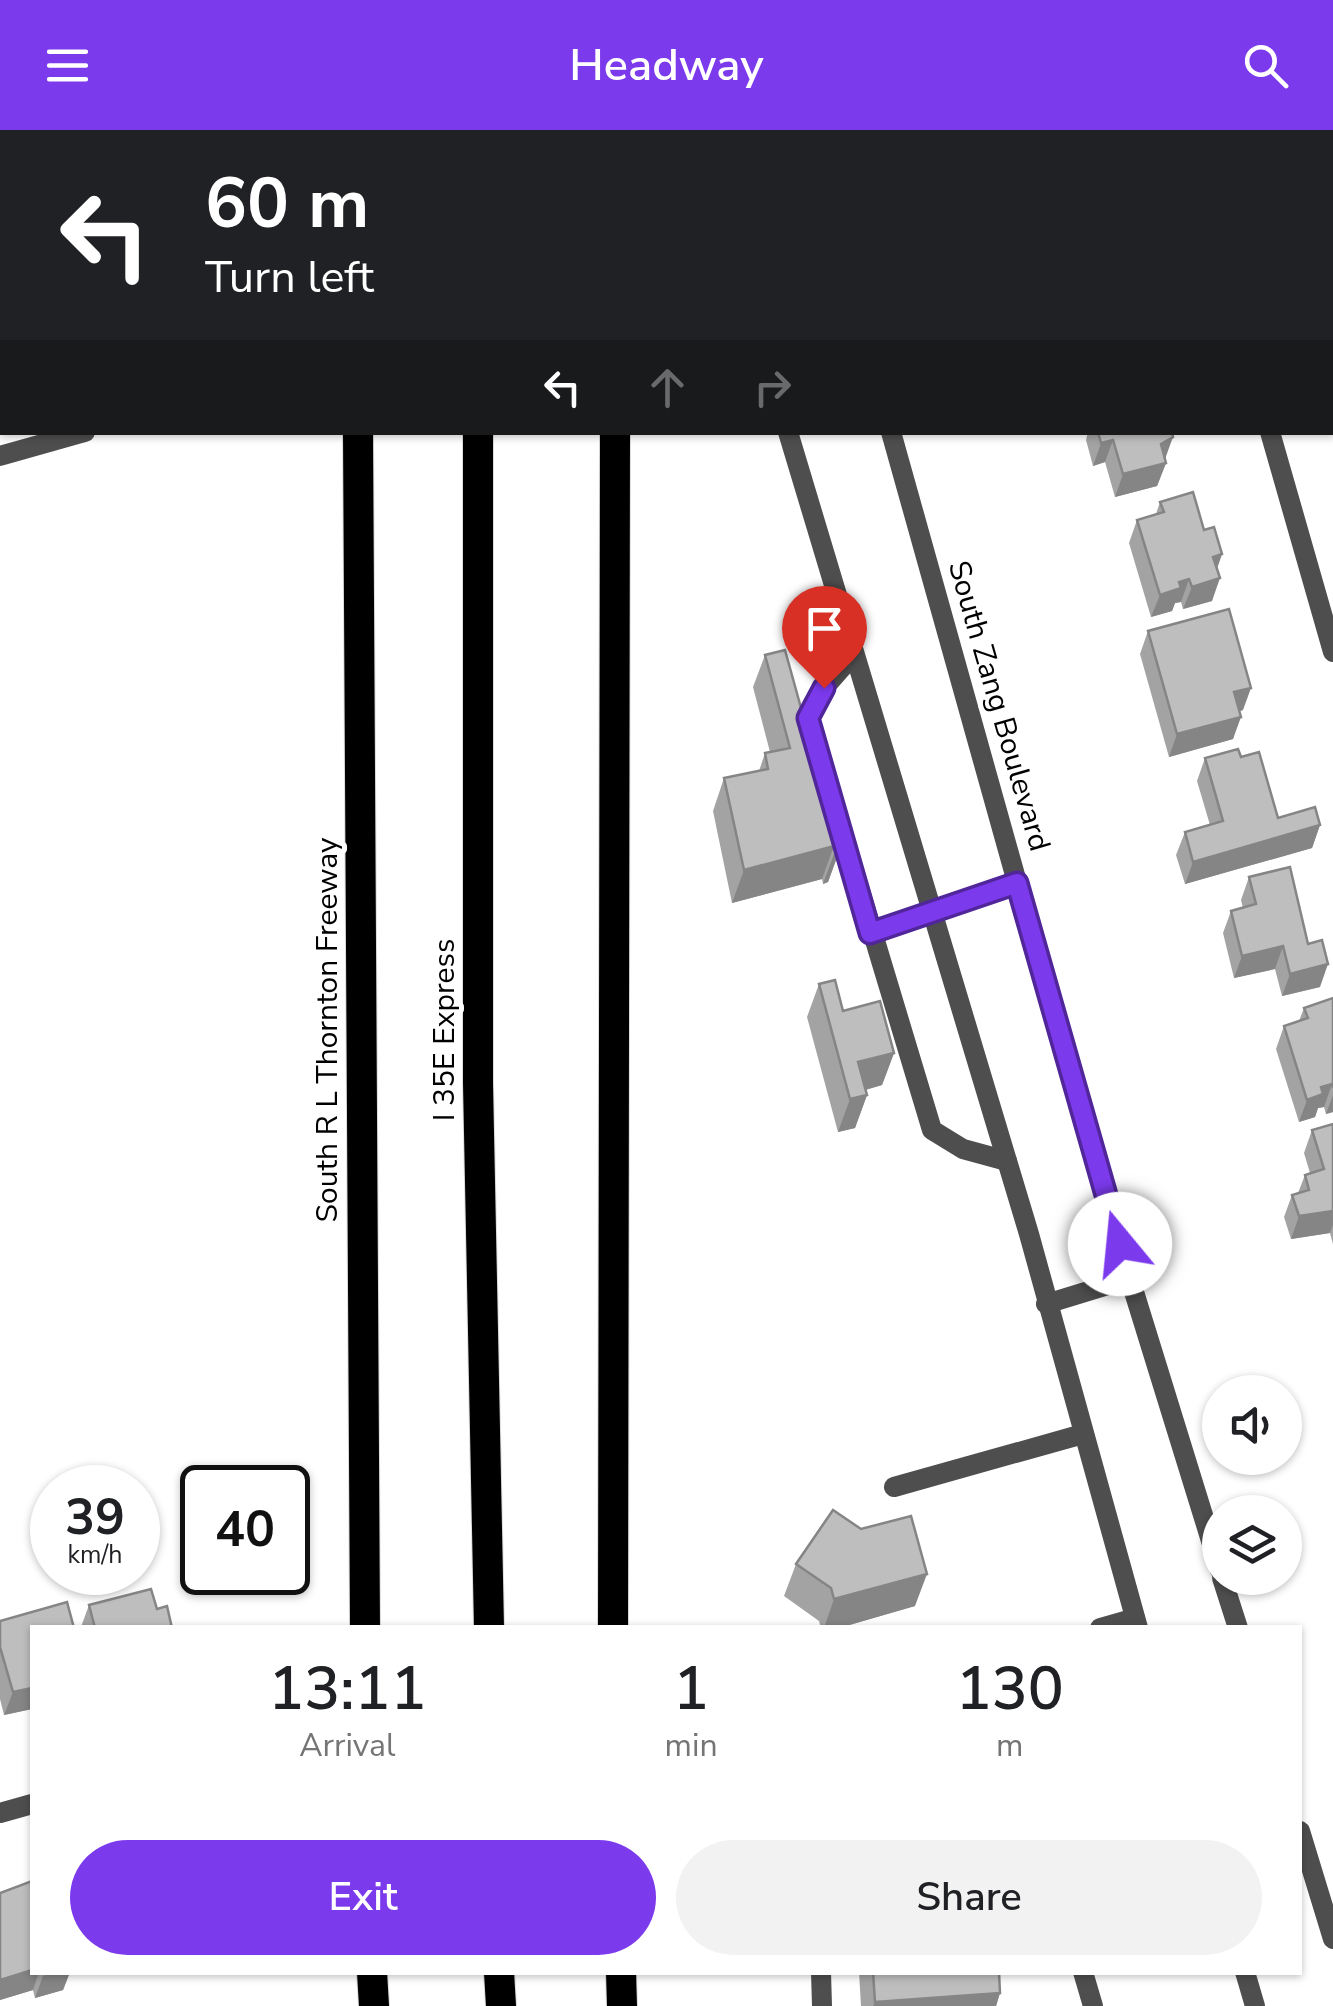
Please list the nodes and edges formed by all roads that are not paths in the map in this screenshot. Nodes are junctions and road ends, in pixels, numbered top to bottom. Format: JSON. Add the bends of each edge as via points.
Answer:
{"nodes":[{"id":1,"x":74,"y":435,"type":"edge"},
{"id":2,"x":478,"y":435,"type":"edge"},
{"id":3,"x":789,"y":435,"type":"edge"},
{"id":4,"x":892,"y":435,"type":"edge"},
{"id":5,"x":1271,"y":435,"type":"edge"},
{"id":6,"x":615,"y":446,"type":"edge"},
{"id":7,"x":359,"y":447,"type":"edge"},
{"id":8,"x":0,"y":456,"type":"edge"},
{"id":9,"x":1333,"y":652,"type":"edge"},
{"id":10,"x":854,"y":654,"type":"junction"},
{"id":11,"x":1017,"y":883,"type":"junction"},
{"id":12,"x":932,"y":912,"type":"junction"},
{"id":13,"x":870,"y":933,"type":"junction"},
{"id":14,"x":1006,"y":1160,"type":"junction"},
{"id":15,"x":1131,"y":1278,"type":"junction"},
{"id":16,"x":1046,"y":1304,"type":"junction"},
{"id":17,"x":1083,"y":1434,"type":"junction"},
{"id":18,"x":894,"y":1488,"type":"dead end"},
{"id":19,"x":1202,"y":1511,"type":"edge"},
{"id":20,"x":1227,"y":1595,"type":"edge"},
{"id":21,"x":1136,"y":1623,"type":"edge"},
{"id":22,"x":365,"y":1625,"type":"edge"},
{"id":23,"x":489,"y":1625,"type":"edge"},
{"id":24,"x":613,"y":1625,"type":"edge"},
{"id":25,"x":1237,"y":1625,"type":"edge"},
{"id":26,"x":30,"y":1805,"type":"edge"},
{"id":27,"x":0,"y":1813,"type":"edge"},
{"id":28,"x":1302,"y":1838,"type":"edge"},
{"id":29,"x":1333,"y":1939,"type":"edge"},
{"id":30,"x":372,"y":1975,"type":"edge"},
{"id":31,"x":500,"y":1975,"type":"edge"},
{"id":32,"x":620,"y":1975,"type":"edge"},
{"id":33,"x":820,"y":1975,"type":"edge"},
{"id":34,"x":1084,"y":1975,"type":"edge"},
{"id":35,"x":1246,"y":1975,"type":"edge"},
{"id":36,"x":374,"y":2006,"type":"edge"},
{"id":37,"x":500,"y":2006,"type":"edge"},
{"id":38,"x":622,"y":2006,"type":"edge"},
{"id":39,"x":822,"y":2006,"type":"edge"},
{"id":40,"x":1093,"y":2006,"type":"edge"},
{"id":41,"x":1255,"y":2006,"type":"edge"}],
"edges":[{"from":1,"to":8,"type":"street"},
{"from":2,"to":23,"type":"highway","name":"I 35E Express","via":[[478,1063]]},
{"from":3,"to":10,"type":"street"},
{"from":4,"to":11,"type":"street","name":"South Zang Boulevard"},
{"from":5,"to":9,"type":"street"},
{"from":6,"to":24,"type":"highway"},
{"from":7,"to":22,"type":"highway","name":"South R L Thornton Freeway"},
{"from":10,"to":12,"type":"street"},
{"from":10,"to":13,"type":"street","via":[[808,718]]},
{"from":11,"to":12,"type":"street"},
{"from":11,"to":15,"type":"street","name":"South Zang Boulevard"},
{"from":12,"to":13,"type":"street"},
{"from":12,"to":14,"type":"street"},
{"from":13,"to":14,"type":"street","via":[[932,1130],[963,1149]]},
{"from":14,"to":16,"type":"street"},
{"from":15,"to":16,"type":"street"},
{"from":15,"to":19,"type":"street","name":"South Zang Boulevard"},
{"from":16,"to":17,"type":"street"},
{"from":17,"to":18,"type":"street"},
{"from":17,"to":21,"type":"street"},
{"from":20,"to":25,"type":"street"},
{"from":26,"to":27,"type":"street"},
{"from":28,"to":29,"type":"street"},
{"from":30,"to":36,"type":"highway"},
{"from":31,"to":37,"type":"highway"},
{"from":32,"to":38,"type":"highway"},
{"from":33,"to":39,"type":"street"},
{"from":34,"to":40,"type":"street"},
{"from":35,"to":41,"type":"street"}]}
